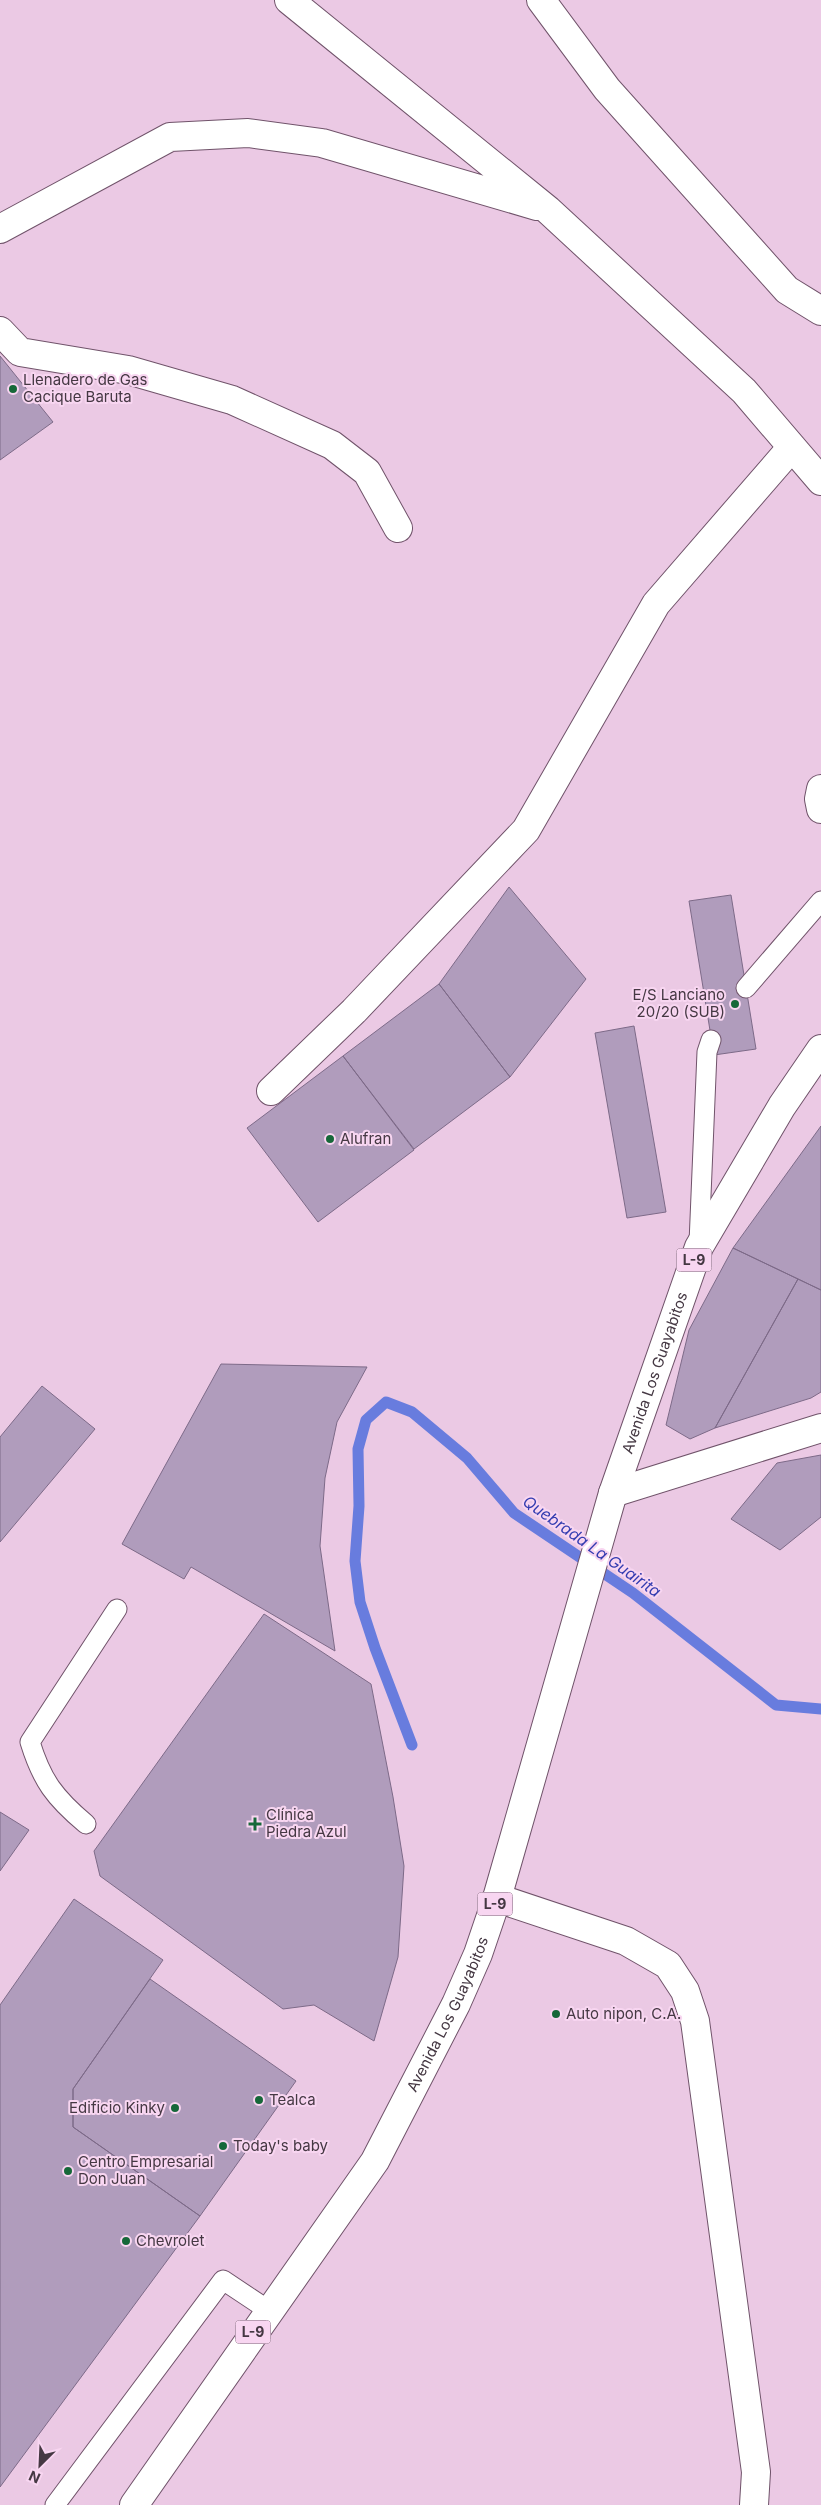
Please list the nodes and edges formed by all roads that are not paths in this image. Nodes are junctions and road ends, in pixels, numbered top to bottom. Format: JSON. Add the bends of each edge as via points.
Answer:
{"nodes":[{"id":1,"x":290,"y":0,"type":"edge"},
{"id":2,"x":540,"y":0,"type":"edge"},
{"id":3,"x":548,"y":210,"type":"junction"},
{"id":4,"x":0,"y":229,"type":"edge"},
{"id":5,"x":821,"y":312,"type":"edge"},
{"id":6,"x":0,"y":331,"type":"edge"},
{"id":7,"x":792,"y":447,"type":"junction"},
{"id":8,"x":821,"y":481,"type":"edge"},
{"id":9,"x":398,"y":528,"type":"dead end"},
{"id":10,"x":821,"y":789,"type":"edge"},
{"id":11,"x":821,"y":809,"type":"edge"},
{"id":12,"x":821,"y":901,"type":"edge"},
{"id":13,"x":746,"y":988,"type":"dead end"},
{"id":14,"x":712,"y":1040,"type":"dead end"},
{"id":15,"x":821,"y":1049,"type":"edge"},
{"id":16,"x":270,"y":1090,"type":"dead end"},
{"id":17,"x":699,"y":1248,"type":"junction"},
{"id":18,"x":821,"y":1428,"type":"edge"},
{"id":19,"x":613,"y":1493,"type":"junction"},
{"id":20,"x":117,"y":1608,"type":"dead end"},
{"id":21,"x":86,"y":1824,"type":"dead end"},
{"id":22,"x":497,"y":1898,"type":"junction"},
{"id":23,"x":268,"y":2310,"type":"junction"},
{"id":24,"x":55,"y":2505,"type":"edge"},
{"id":25,"x":134,"y":2505,"type":"edge"},
{"id":26,"x":754,"y":2505,"type":"edge"}],
"edges":[{"from":1,"to":3,"type":"street"},
{"from":2,"to":5,"type":"street","via":[[607,89],[787,290]]},
{"from":3,"to":4,"type":"street","via":[[322,143],[248,133],[170,137]]},
{"from":3,"to":7,"type":"street","via":[[744,391]]},
{"from":6,"to":9,"type":"street","via":[[20,352],[128,370],[232,400],[332,445],[367,472]]},
{"from":7,"to":8,"type":"street"},
{"from":7,"to":16,"type":"street","via":[[656,604],[526,830],[354,1011]]},
{"from":10,"to":11,"type":"street"},
{"from":12,"to":13,"type":"lane"},
{"from":14,"to":17,"type":"lane","via":[[707,1052]]},
{"from":15,"to":17,"type":"street","name":"Avenida Los Guayabitos","number":"L-9","via":[[782,1106]]},
{"from":17,"to":19,"type":"street","name":"Avenida Los Guayabitos","number":"L-9"},
{"from":18,"to":19,"type":"street"},
{"from":19,"to":22,"type":"street","name":"Avenida Los Guayabitos","number":"L-9"},
{"from":20,"to":21,"type":"lane","via":[[30,1742],[38,1770],[61,1804]]},
{"from":22,"to":23,"type":"street","name":"Avenida Los Guayabitos","number":"L-9","via":[[456,2004],[375,2161]]},
{"from":22,"to":26,"type":"street","via":[[626,1941],[668,1964],[686,1990],[695,2021],[754,2462]]},
{"from":23,"to":24,"type":"lane","via":[[223,2280]]},
{"from":23,"to":25,"type":"street","number":"L-9"}]}
